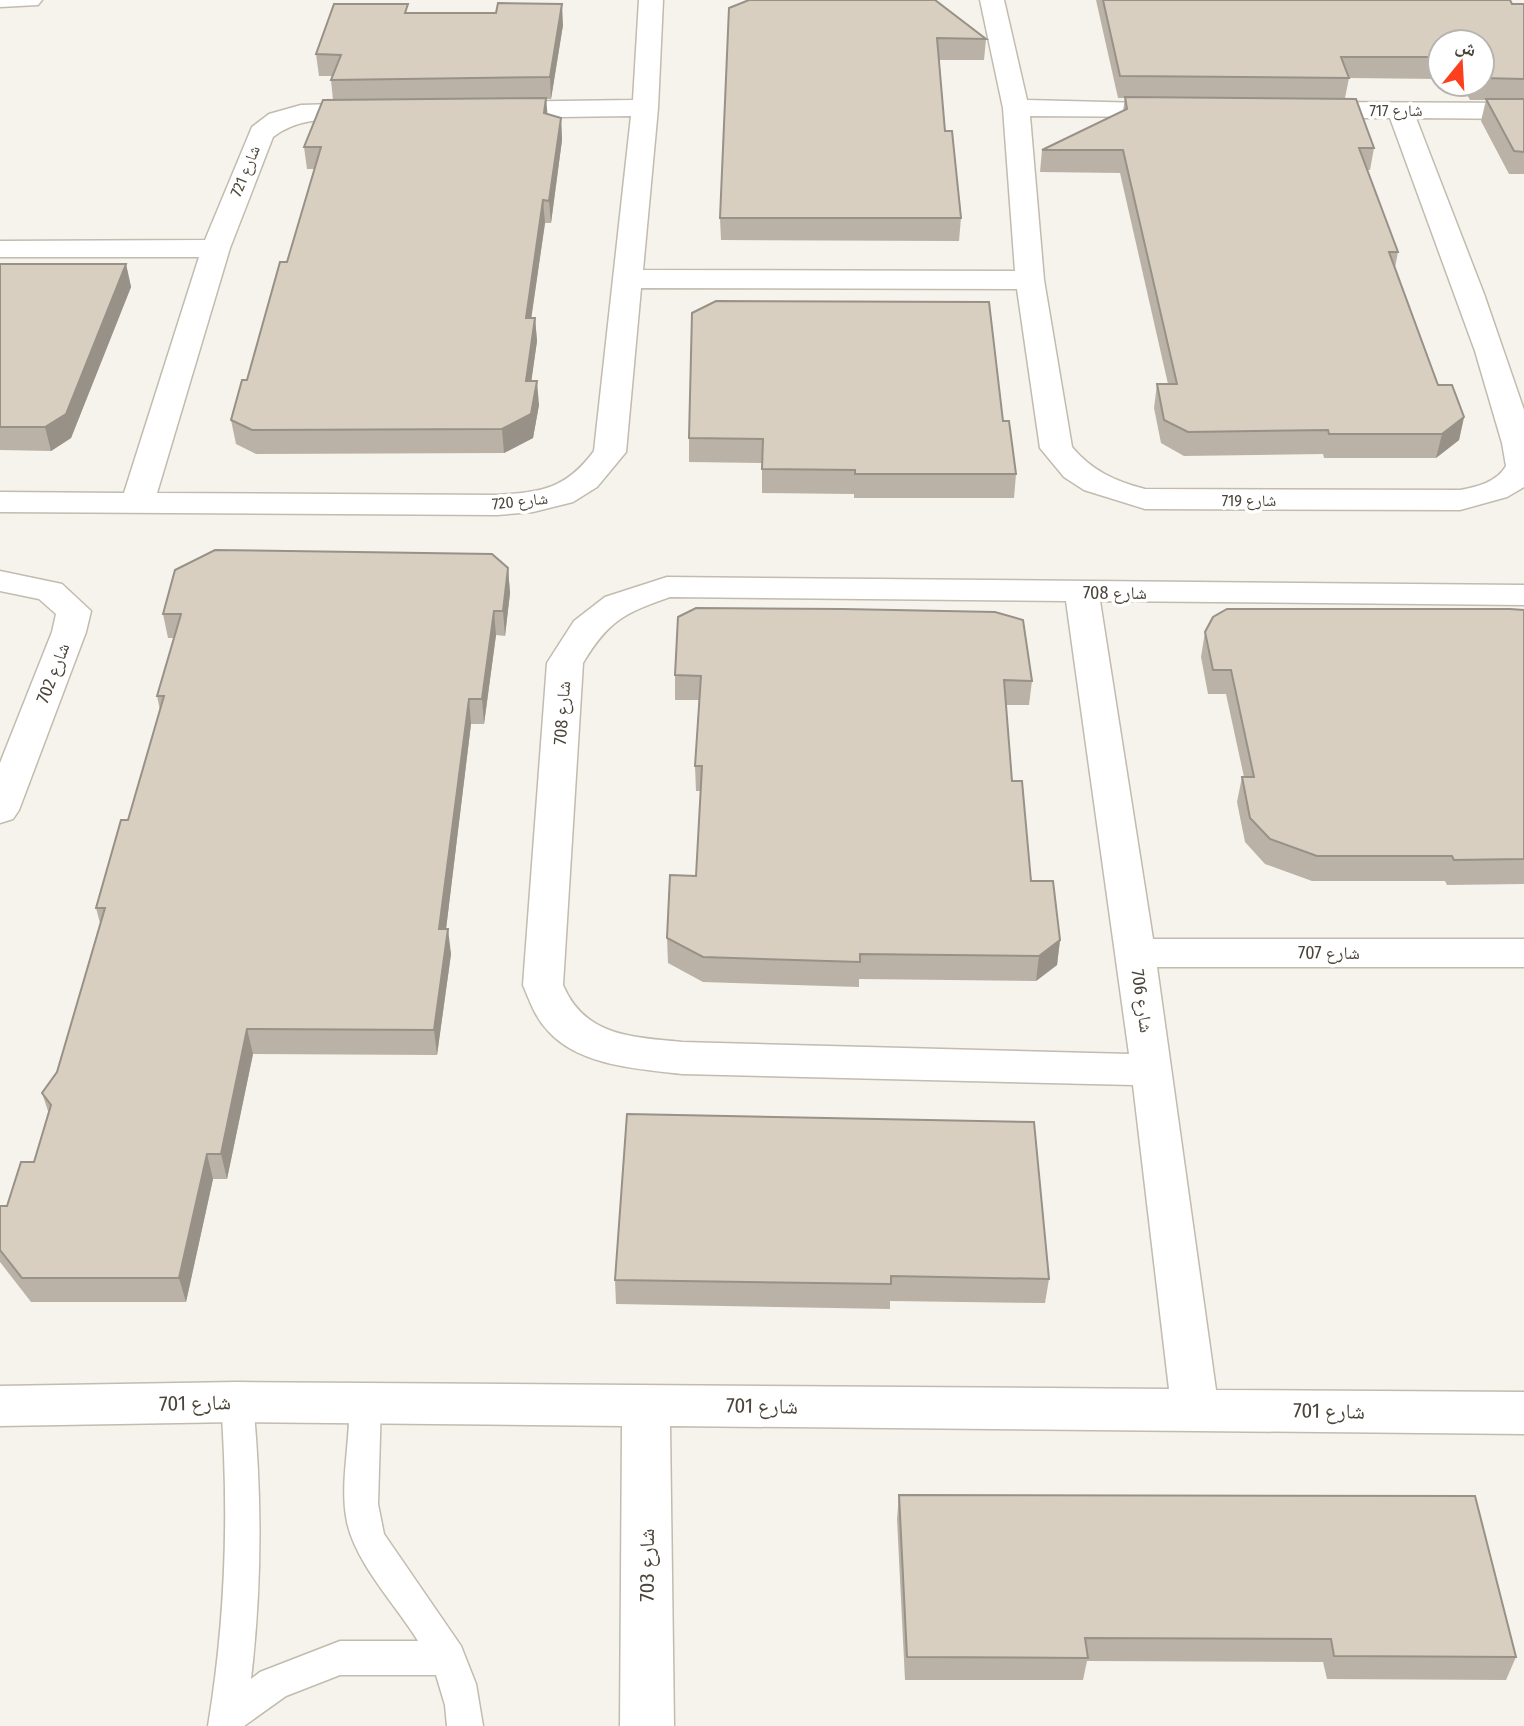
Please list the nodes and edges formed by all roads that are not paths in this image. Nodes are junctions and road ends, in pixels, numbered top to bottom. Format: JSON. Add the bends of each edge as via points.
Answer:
{"nodes":[{"id":1,"x":0,"y":0,"type":"edge"},
{"id":2,"x":30,"y":0,"type":"edge"},
{"id":3,"x":651,"y":0,"type":"edge"},
{"id":4,"x":992,"y":0,"type":"edge"},
{"id":5,"x":645,"y":108,"type":"junction"},
{"id":6,"x":1016,"y":108,"type":"junction"},
{"id":7,"x":1194,"y":109,"type":"edge"},
{"id":8,"x":467,"y":110,"type":"edge"},
{"id":9,"x":1290,"y":110,"type":"edge"},
{"id":10,"x":1400,"y":110,"type":"junction"},
{"id":11,"x":399,"y":111,"type":"edge"},
{"id":12,"x":1524,"y":111,"type":"edge"},
{"id":13,"x":0,"y":248,"type":"edge"},
{"id":14,"x":216,"y":248,"type":"junction"},
{"id":15,"x":626,"y":279,"type":"junction"},
{"id":16,"x":1030,"y":280,"type":"junction"},
{"id":17,"x":1513,"y":370,"type":"edge"},
{"id":18,"x":138,"y":501,"type":"junction"},
{"id":19,"x":0,"y":502,"type":"edge"},
{"id":20,"x":0,"y":582,"type":"edge"},
{"id":21,"x":1082,"y":593,"type":"junction"},
{"id":22,"x":1524,"y":595,"type":"edge"},
{"id":23,"x":0,"y":810,"type":"edge"},
{"id":24,"x":1135,"y":953,"type":"junction"},
{"id":25,"x":1524,"y":953,"type":"edge"},
{"id":26,"x":1152,"y":1070,"type":"junction"},
{"id":27,"x":237,"y":1402,"type":"junction"},
{"id":28,"x":365,"y":1403,"type":"junction"},
{"id":29,"x":646,"y":1405,"type":"junction"},
{"id":30,"x":0,"y":1406,"type":"edge"},
{"id":31,"x":1195,"y":1410,"type":"junction"},
{"id":32,"x":1524,"y":1413,"type":"edge"},
{"id":33,"x":448,"y":1658,"type":"junction"},
{"id":34,"x":227,"y":1721,"type":"edge"},
{"id":35,"x":465,"y":1726,"type":"edge"},
{"id":36,"x":647,"y":1726,"type":"edge"}],
"edges":[{"from":1,"to":2,"type":"street"},
{"from":3,"to":5,"type":"street","name":"شارع 720"},
{"from":4,"to":6,"type":"street","name":"شارع 719"},
{"from":5,"to":8,"type":"street"},
{"from":5,"to":15,"type":"street","name":"شارع 720"},
{"from":6,"to":7,"type":"street"},
{"from":6,"to":16,"type":"street","name":"شارع 719"},
{"from":9,"to":10,"type":"street","name":"شارع 717"},
{"from":10,"to":12,"type":"street","name":"شارع 717"},
{"from":10,"to":17,"type":"street","name":"شارع 719"},
{"from":11,"to":14,"type":"street","name":"شارع 721","via":[[301,113],[278,120],[261,133]]},
{"from":13,"to":14,"type":"street"},
{"from":14,"to":18,"type":"street","name":"شارع 721"},
{"from":15,"to":16,"type":"street"},
{"from":15,"to":18,"type":"street","name":"شارع 720","via":[[610,452],[593,477],[569,494],[497,505]]},
{"from":16,"to":17,"type":"street","name":"شارع 719","via":[[1056,448],[1088,482],[1145,499],[1460,500],[1491,493],[1512,481],[1523,465]]},
{"from":18,"to":19,"type":"street","name":"شارع 720"},
{"from":20,"to":23,"type":"street","name":"شارع 702","via":[[50,590],[74,611]]},
{"from":21,"to":22,"type":"street","name":"شارع 708"},
{"from":21,"to":24,"type":"street","name":"شارع 706"},
{"from":21,"to":26,"type":"street","name":"شارع 708","via":[[667,587],[617,604],[586,629],[565,663],[543,985],[548,1003],[576,1034],[614,1050],[682,1058]]},
{"from":24,"to":25,"type":"street","name":"شارع 707"},
{"from":24,"to":26,"type":"street","name":"شارع 706"},
{"from":26,"to":31,"type":"street","name":"شارع 706"},
{"from":27,"to":28,"type":"street","name":"شارع 701"},
{"from":27,"to":30,"type":"street","name":"شارع 701"},
{"from":27,"to":34,"type":"lane","via":[[243,1550],[237,1663]]},
{"from":28,"to":29,"type":"street","name":"شارع 701"},
{"from":28,"to":33,"type":"lane","via":[[368,1428],[361,1471],[368,1537]]},
{"from":29,"to":31,"type":"street","name":"شارع 701"},
{"from":29,"to":36,"type":"street","name":"شارع 703"},
{"from":31,"to":32,"type":"street","name":"شارع 701"},
{"from":33,"to":34,"type":"lane","via":[[340,1658],[273,1685]]},
{"from":33,"to":35,"type":"lane","via":[[464,1704]]}]}
